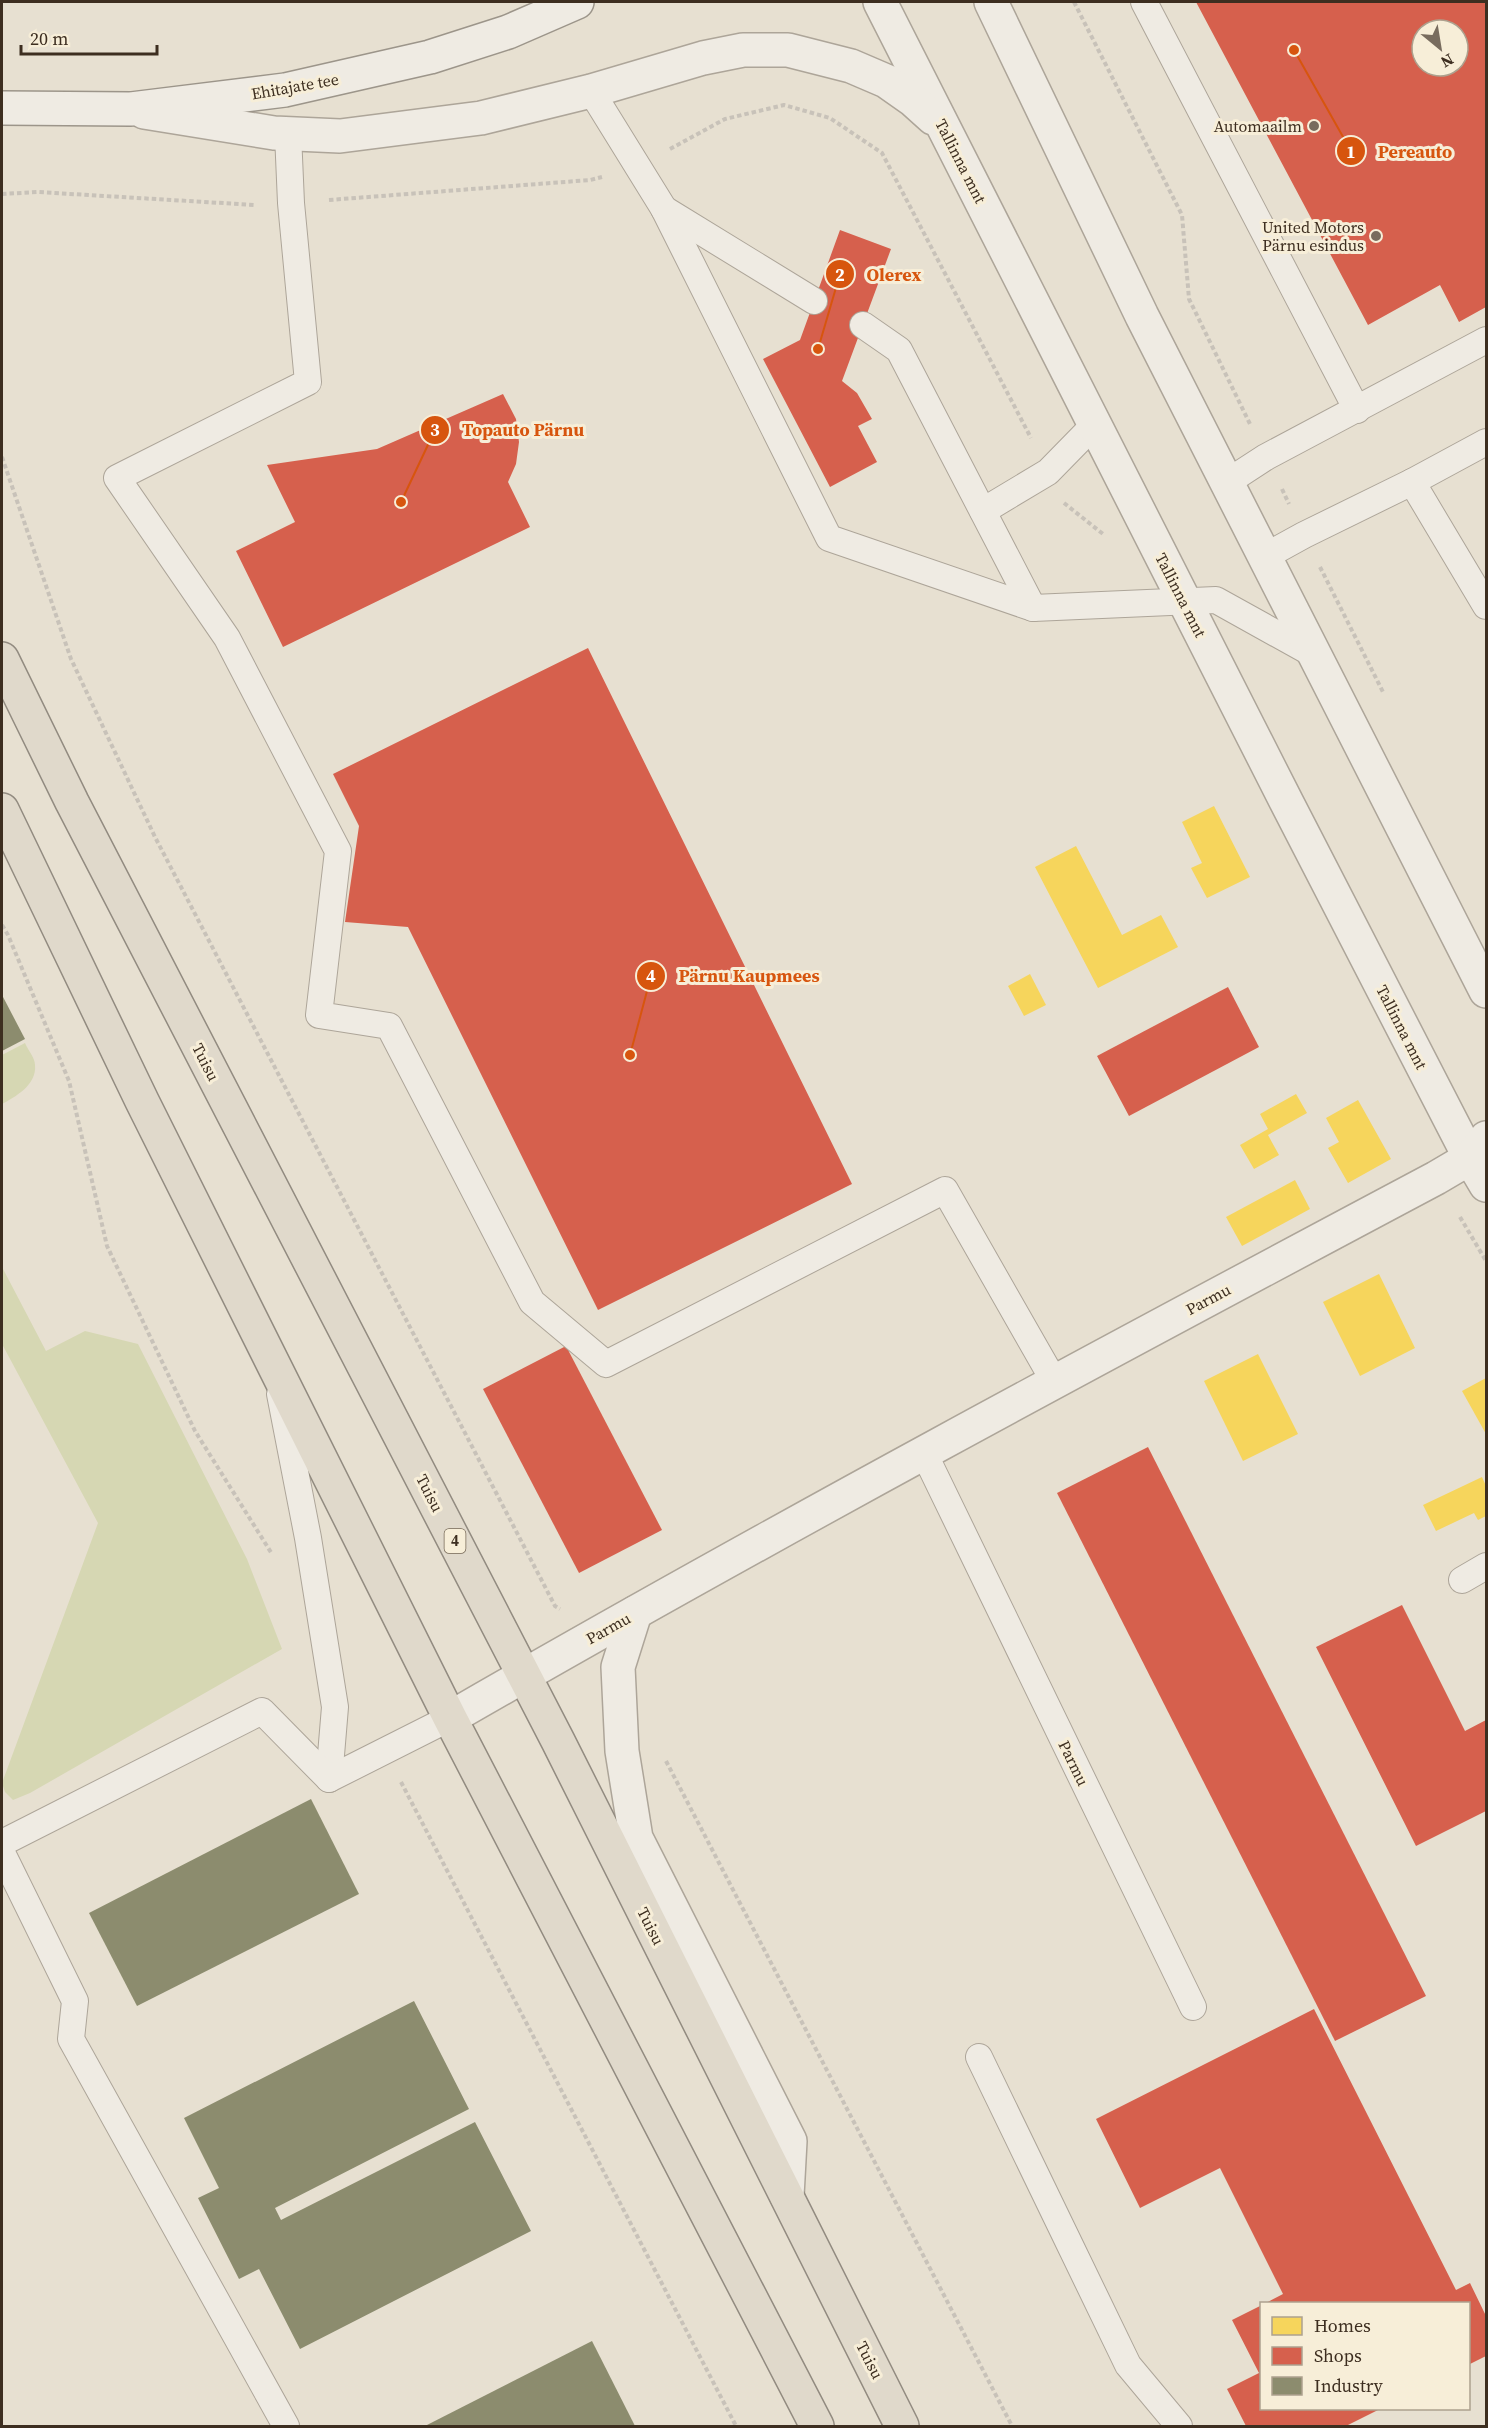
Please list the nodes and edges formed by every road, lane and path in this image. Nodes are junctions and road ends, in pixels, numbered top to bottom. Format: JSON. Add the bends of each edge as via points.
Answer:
{"nodes":[{"id":1,"x":577,"y":2,"type":"edge"},
{"id":2,"x":880,"y":2,"type":"edge"},
{"id":3,"x":991,"y":2,"type":"edge"},
{"id":4,"x":1144,"y":2,"type":"edge"},
{"id":5,"x":591,"y":91,"type":"junction"},
{"id":6,"x":785,"y":94,"type":"dead end"},
{"id":7,"x":784,"y":105,"type":"junction"},
{"id":8,"x":2,"y":108,"type":"edge"},
{"id":9,"x":131,"y":109,"type":"junction"},
{"id":10,"x":943,"y":127,"type":"junction"},
{"id":11,"x":288,"y":134,"type":"junction"},
{"id":12,"x":638,"y":167,"type":"junction"},
{"id":13,"x":2,"y":194,"type":"edge"},
{"id":14,"x":291,"y":203,"type":"junction"},
{"id":15,"x":664,"y":209,"type":"junction"},
{"id":16,"x":814,"y":301,"type":"dead end"},
{"id":17,"x":863,"y":325,"type":"dead end"},
{"id":18,"x":1486,"y":340,"type":"edge"},
{"id":19,"x":1357,"y":410,"type":"junction"},
{"id":20,"x":1095,"y":424,"type":"junction"},
{"id":21,"x":1486,"y":442,"type":"edge"},
{"id":22,"x":2,"y":457,"type":"edge"},
{"id":23,"x":1048,"y":472,"type":"junction"},
{"id":24,"x":1412,"y":482,"type":"junction"},
{"id":25,"x":1226,"y":483,"type":"junction"},
{"id":26,"x":983,"y":511,"type":"junction"},
{"id":27,"x":1105,"y":536,"type":"dead end"},
{"id":28,"x":1264,"y":557,"type":"junction"},
{"id":29,"x":1184,"y":602,"type":"junction"},
{"id":30,"x":1486,"y":606,"type":"edge"},
{"id":31,"x":1034,"y":608,"type":"junction"},
{"id":32,"x":1315,"y":655,"type":"junction"},
{"id":33,"x":2,"y":659,"type":"edge"},
{"id":34,"x":2,"y":810,"type":"edge"},
{"id":35,"x":1486,"y":991,"type":"edge"},
{"id":36,"x":1482,"y":1160,"type":"edge"},
{"id":37,"x":1436,"y":1178,"type":"junction"},
{"id":38,"x":1486,"y":1261,"type":"edge"},
{"id":39,"x":276,"y":1373,"type":"junction"},
{"id":40,"x":1054,"y":1381,"type":"junction"},
{"id":41,"x":924,"y":1453,"type":"junction"},
{"id":42,"x":1486,"y":1566,"type":"edge"},
{"id":43,"x":1462,"y":1580,"type":"dead end"},
{"id":44,"x":636,"y":1613,"type":"junction"},
{"id":45,"x":600,"y":1633,"type":"junction"},
{"id":46,"x":525,"y":1675,"type":"junction"},
{"id":47,"x":450,"y":1718,"type":"junction"},
{"id":48,"x":661,"y":1751,"type":"dead end"},
{"id":49,"x":329,"y":1779,"type":"junction"},
{"id":50,"x":2,"y":1842,"type":"edge"},
{"id":51,"x":2,"y":1853,"type":"edge"},
{"id":52,"x":1193,"y":2007,"type":"dead end"},
{"id":53,"x":979,"y":2057,"type":"dead end"},
{"id":54,"x":788,"y":2196,"type":"junction"},
{"id":55,"x":286,"y":2427,"type":"edge"},
{"id":56,"x":817,"y":2427,"type":"edge"},
{"id":57,"x":902,"y":2427,"type":"edge"},
{"id":58,"x":1011,"y":2427,"type":"edge"},
{"id":59,"x":1179,"y":2427,"type":"edge"}],
"edges":[{"from":1,"to":9,"type":"street","name":"Ehitajate tee","via":[[508,32],[377,70],[285,90]]},
{"from":2,"to":10,"type":"street","name":"Tallinna mnt"},
{"from":3,"to":25,"type":"street"},
{"from":4,"to":19,"type":"lane"},
{"from":5,"to":10,"type":"street","via":[[703,58],[742,50],[788,50],[851,66],[886,81]]},
{"from":5,"to":11,"type":"street","via":[[481,118],[405,129],[340,136]]},
{"from":5,"to":12,"type":"lane"},
{"from":6,"to":7,"type":"path"},
{"from":7,"to":12,"type":"path","via":[[725,118]]},
{"from":7,"to":23,"type":"path","via":[[830,118],[882,153]]},
{"from":8,"to":9,"type":"street","name":"Ehitajate tee"},
{"from":9,"to":11,"type":"street"},
{"from":10,"to":20,"type":"street","name":"Tallinna mnt"},
{"from":11,"to":14,"type":"lane"},
{"from":12,"to":14,"type":"path","via":[[590,180]]},
{"from":12,"to":15,"type":"lane"},
{"from":13,"to":14,"type":"path","via":[[38,192],[263,206]]},
{"from":14,"to":40,"type":"lane","via":[[308,382],[117,478],[227,638],[338,851],[319,1015],[389,1026],[532,1302],[606,1364],[945,1190]]},
{"from":15,"to":16,"type":"lane"},
{"from":15,"to":31,"type":"lane","via":[[828,538]]},
{"from":17,"to":26,"type":"lane","via":[[898,350]]},
{"from":18,"to":19,"type":"lane"},
{"from":19,"to":25,"type":"lane","via":[[1266,457]]},
{"from":20,"to":23,"type":"lane"},
{"from":20,"to":29,"type":"street","name":"Tallinna mnt"},
{"from":21,"to":24,"type":"lane"},
{"from":22,"to":45,"type":"path","via":[[71,659],[155,837],[555,1606]]},
{"from":23,"to":26,"type":"lane"},
{"from":23,"to":27,"type":"path","via":[[1062,501]]},
{"from":24,"to":28,"type":"lane"},
{"from":24,"to":30,"type":"lane"},
{"from":25,"to":28,"type":"street"},
{"from":26,"to":31,"type":"lane"},
{"from":28,"to":32,"type":"street"},
{"from":29,"to":31,"type":"lane"},
{"from":29,"to":32,"type":"lane","via":[[1216,600]]},
{"from":29,"to":36,"type":"street","name":"Tallinna mnt"},
{"from":32,"to":35,"type":"street"},
{"from":33,"to":46,"type":"highway","name":"Tuisu","number":"4","via":[[77,813]]},
{"from":34,"to":39,"type":"highway"},
{"from":36,"to":37,"type":"street","name":"Parmu"},
{"from":37,"to":38,"type":"path"},
{"from":37,"to":40,"type":"street","name":"Parmu"},
{"from":39,"to":47,"type":"highway"},
{"from":39,"to":49,"type":"lane","via":[[335,1707]]},
{"from":40,"to":41,"type":"street","name":"Parmu"},
{"from":41,"to":44,"type":"street","name":"Parmu"},
{"from":41,"to":52,"type":"lane","name":"Parmu"},
{"from":42,"to":43,"type":"lane"},
{"from":44,"to":45,"type":"street","name":"Parmu"},
{"from":44,"to":54,"type":"street","via":[[618,1667],[622,1751],[636,1838],[790,2141]]},
{"from":45,"to":46,"type":"street","name":"Parmu"},
{"from":46,"to":47,"type":"street","name":"Parmu"},
{"from":46,"to":54,"type":"highway","name":"Tuisu","number":"4"},
{"from":47,"to":49,"type":"lane"},
{"from":47,"to":56,"type":"highway"},
{"from":48,"to":58,"type":"path"},
{"from":49,"to":50,"type":"lane","via":[[262,1711]]},
{"from":51,"to":55,"type":"lane","via":[[75,2001],[71,2039]]},
{"from":53,"to":59,"type":"lane","via":[[1128,2366]]},
{"from":54,"to":57,"type":"highway","name":"Tuisu","number":"4"}]}
